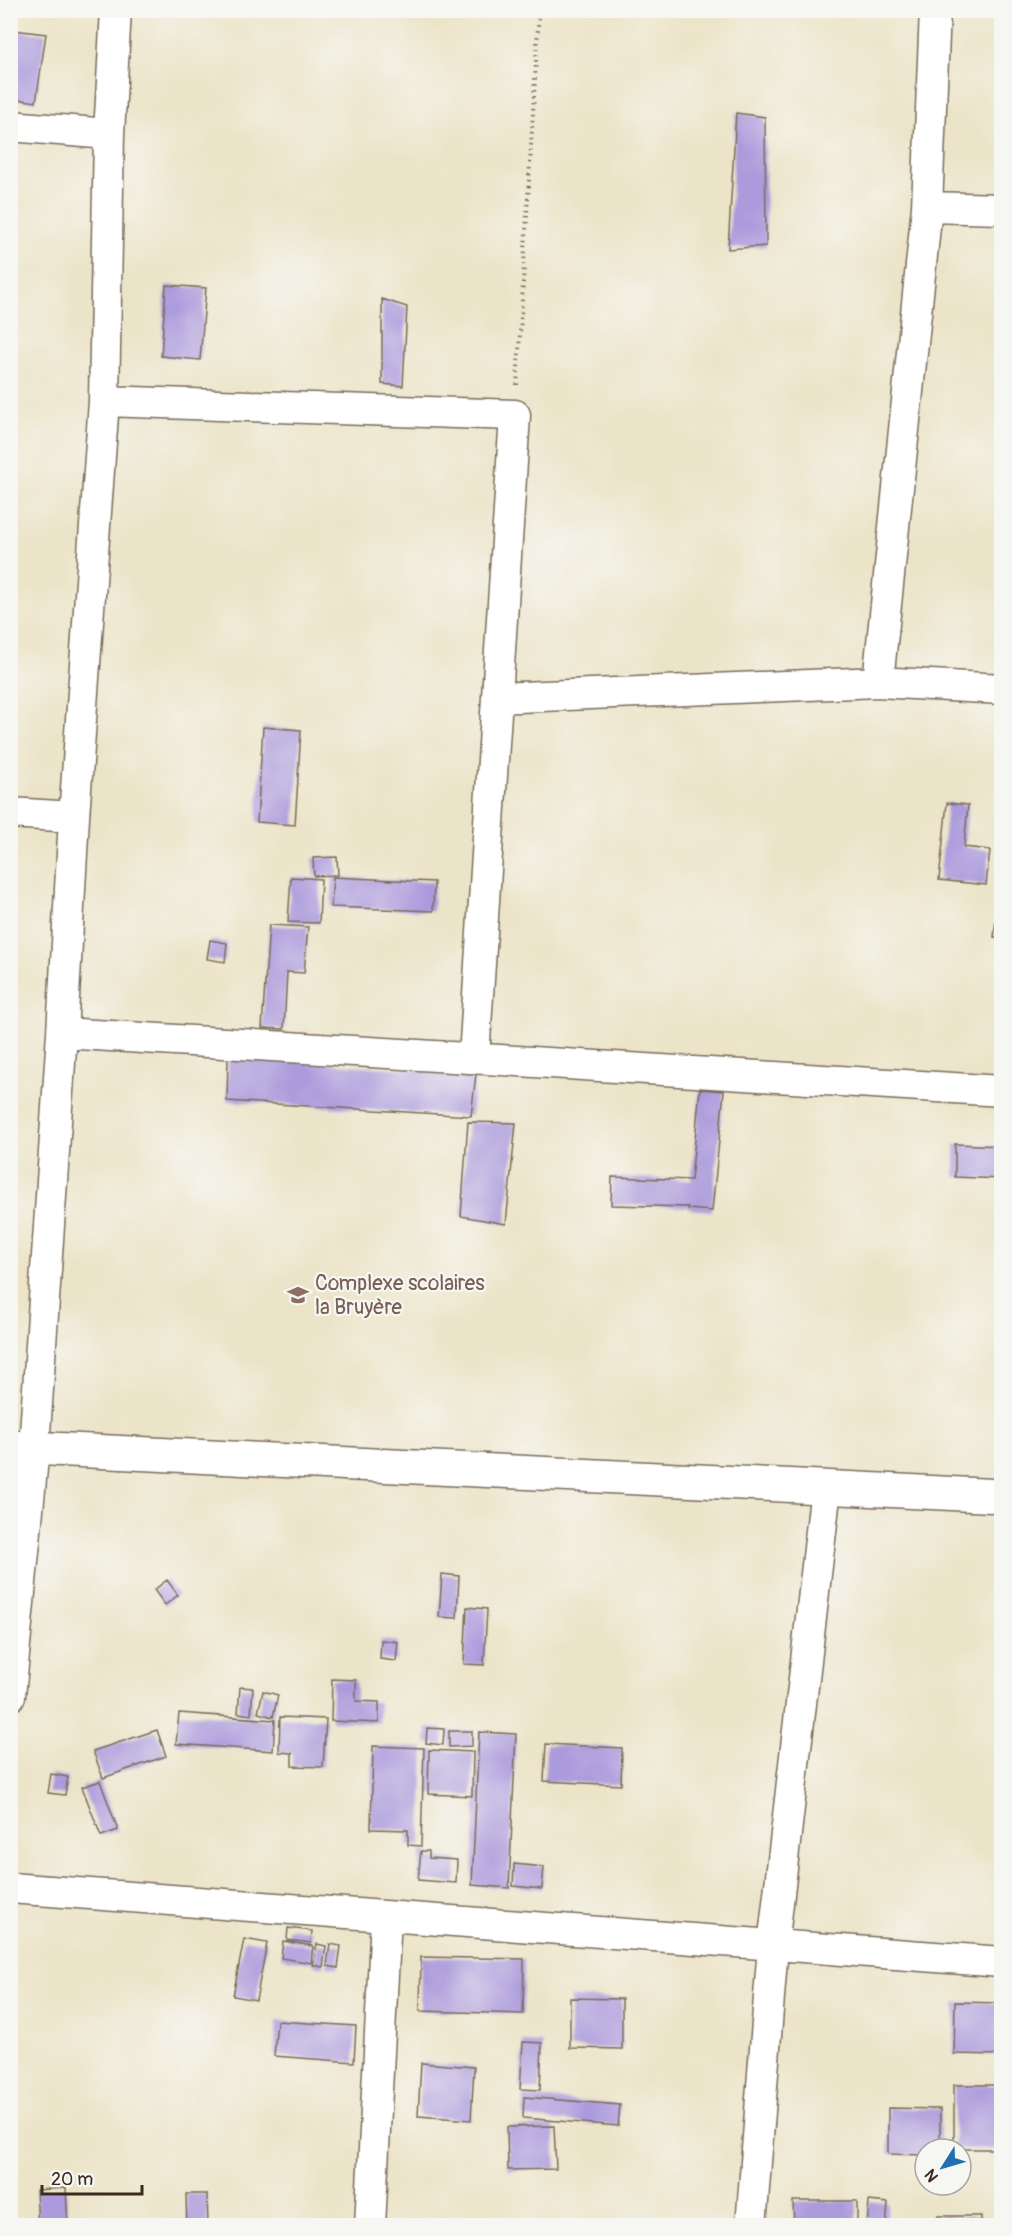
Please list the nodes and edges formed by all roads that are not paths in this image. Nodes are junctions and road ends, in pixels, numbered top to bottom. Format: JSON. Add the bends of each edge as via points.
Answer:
{"nodes":[{"id":1,"x":116,"y":10,"type":"edge"},
{"id":2,"x":935,"y":10,"type":"edge"},
{"id":3,"x":10,"y":126,"type":"edge"},
{"id":4,"x":109,"y":134,"type":"junction"},
{"id":5,"x":927,"y":207,"type":"junction"},
{"id":6,"x":1002,"y":209,"type":"edge"},
{"id":7,"x":104,"y":401,"type":"junction"},
{"id":8,"x":878,"y":682,"type":"junction"},
{"id":9,"x":1002,"y":689,"type":"edge"},
{"id":10,"x":497,"y":698,"type":"junction"},
{"id":11,"x":10,"y":813,"type":"edge"},
{"id":12,"x":74,"y":817,"type":"junction"},
{"id":13,"x":62,"y":1033,"type":"junction"},
{"id":14,"x":474,"y":1058,"type":"junction"},
{"id":15,"x":1002,"y":1091,"type":"edge"},
{"id":16,"x":22,"y":1448,"type":"edge"},
{"id":17,"x":826,"y":1488,"type":"junction"},
{"id":18,"x":1002,"y":1497,"type":"edge"},
{"id":19,"x":10,"y":1696,"type":"edge"},
{"id":20,"x":10,"y":1888,"type":"edge"},
{"id":21,"x":386,"y":1917,"type":"junction"},
{"id":22,"x":773,"y":1946,"type":"junction"},
{"id":23,"x":1002,"y":1962,"type":"edge"},
{"id":24,"x":370,"y":2226,"type":"edge"},
{"id":25,"x":751,"y":2226,"type":"edge"}],
"edges":[{"from":1,"to":4,"type":"street"},
{"from":2,"to":5,"type":"street"},
{"from":3,"to":4,"type":"street"},
{"from":4,"to":7,"type":"street"},
{"from":5,"to":6,"type":"street"},
{"from":5,"to":8,"type":"street"},
{"from":7,"to":10,"type":"street","via":[[515,416]]},
{"from":7,"to":12,"type":"street"},
{"from":8,"to":9,"type":"street"},
{"from":8,"to":10,"type":"street"},
{"from":10,"to":14,"type":"street"},
{"from":11,"to":12,"type":"street"},
{"from":12,"to":13,"type":"street"},
{"from":13,"to":14,"type":"street"},
{"from":13,"to":16,"type":"street"},
{"from":14,"to":15,"type":"street"},
{"from":16,"to":17,"type":"street"},
{"from":16,"to":19,"type":"street"},
{"from":17,"to":18,"type":"street"},
{"from":17,"to":22,"type":"street"},
{"from":20,"to":21,"type":"street"},
{"from":21,"to":22,"type":"street"},
{"from":21,"to":24,"type":"street"},
{"from":22,"to":23,"type":"street"},
{"from":22,"to":25,"type":"street"}]}
